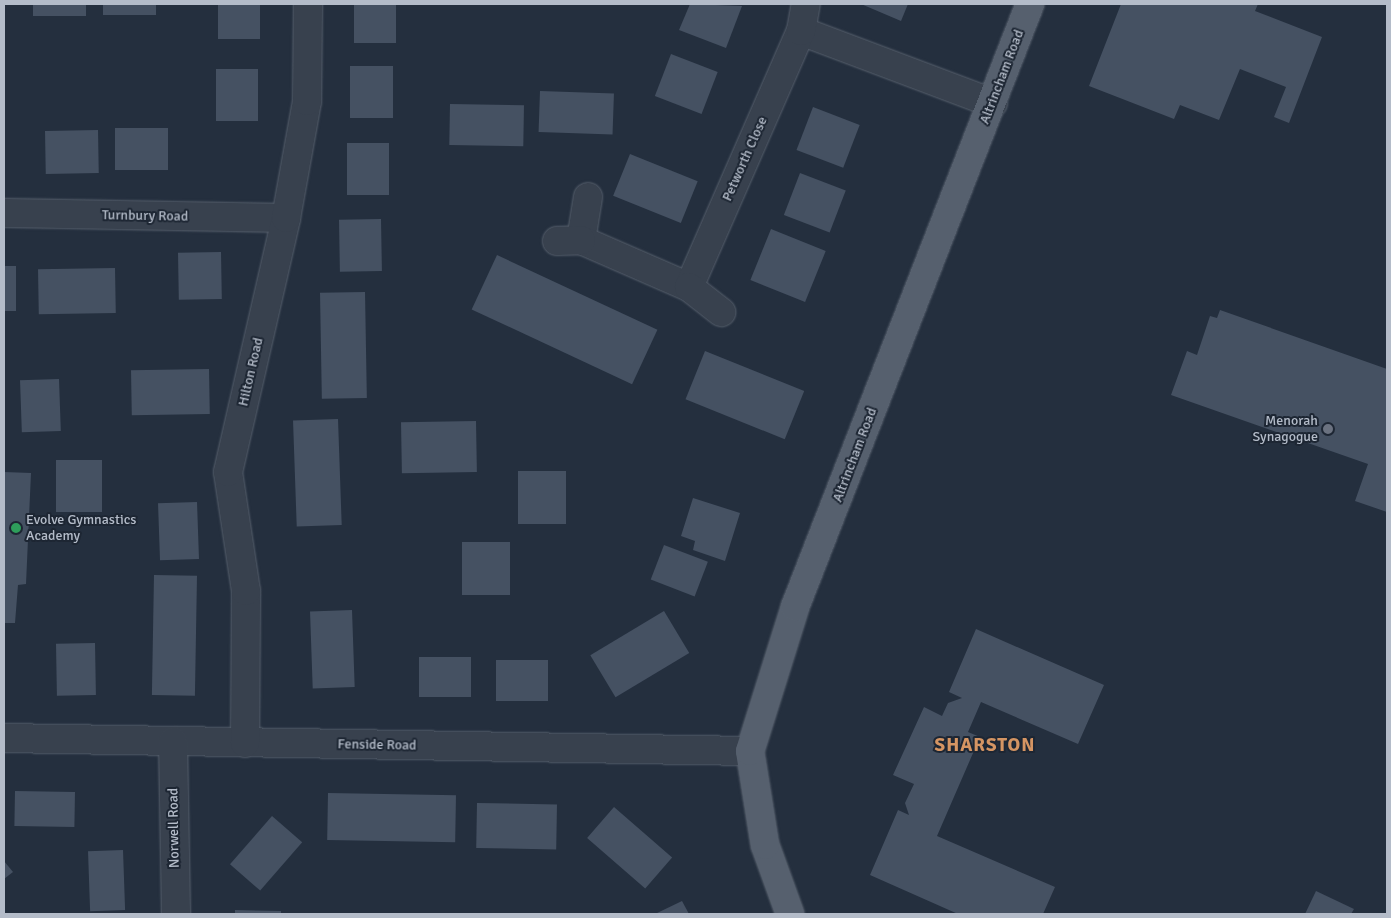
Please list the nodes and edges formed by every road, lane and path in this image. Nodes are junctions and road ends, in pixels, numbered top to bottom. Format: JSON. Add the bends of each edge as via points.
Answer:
{"nodes":[{"id":1,"x":308,"y":4,"type":"edge"},
{"id":2,"x":806,"y":4,"type":"edge"},
{"id":3,"x":1030,"y":4,"type":"edge"},
{"id":4,"x":801,"y":31,"type":"junction"},
{"id":5,"x":993,"y":104,"type":"junction"},
{"id":6,"x":588,"y":197,"type":"dead end"},
{"id":7,"x":4,"y":213,"type":"edge"},
{"id":8,"x":286,"y":218,"type":"junction"},
{"id":9,"x":689,"y":287,"type":"junction"},
{"id":10,"x":721,"y":312,"type":"dead end"},
{"id":11,"x":4,"y":738,"type":"edge"},
{"id":12,"x":173,"y":741,"type":"junction"},
{"id":13,"x":245,"y":743,"type":"junction"},
{"id":14,"x":750,"y":751,"type":"junction"},
{"id":15,"x":176,"y":914,"type":"edge"},
{"id":16,"x":790,"y":914,"type":"edge"}],
"edges":[{"from":1,"to":8,"type":"street","name":"Hilton Road","via":[[306,101]]},
{"from":2,"to":4,"type":"street","name":"Petworth Close"},
{"from":3,"to":5,"type":"main road","name":"Altrincham Road"},
{"from":4,"to":5,"type":"street"},
{"from":4,"to":9,"type":"street","name":"Petworth Close"},
{"from":5,"to":14,"type":"main road","name":"Altrincham Road","via":[[796,607]]},
{"from":6,"to":9,"type":"street","via":[[569,241]]},
{"from":7,"to":8,"type":"street","name":"Turnbury Road"},
{"from":8,"to":13,"type":"street","name":"Hilton Road","via":[[228,472],[246,591]]},
{"from":9,"to":10,"type":"street"},
{"from":11,"to":12,"type":"street","name":"Fenside Road"},
{"from":12,"to":13,"type":"street","name":"Fenside Road"},
{"from":12,"to":15,"type":"street","name":"Norwell Road"},
{"from":13,"to":14,"type":"street","name":"Fenside Road"},
{"from":14,"to":16,"type":"main road","name":"Altrincham Road","via":[[765,845]]}]}
